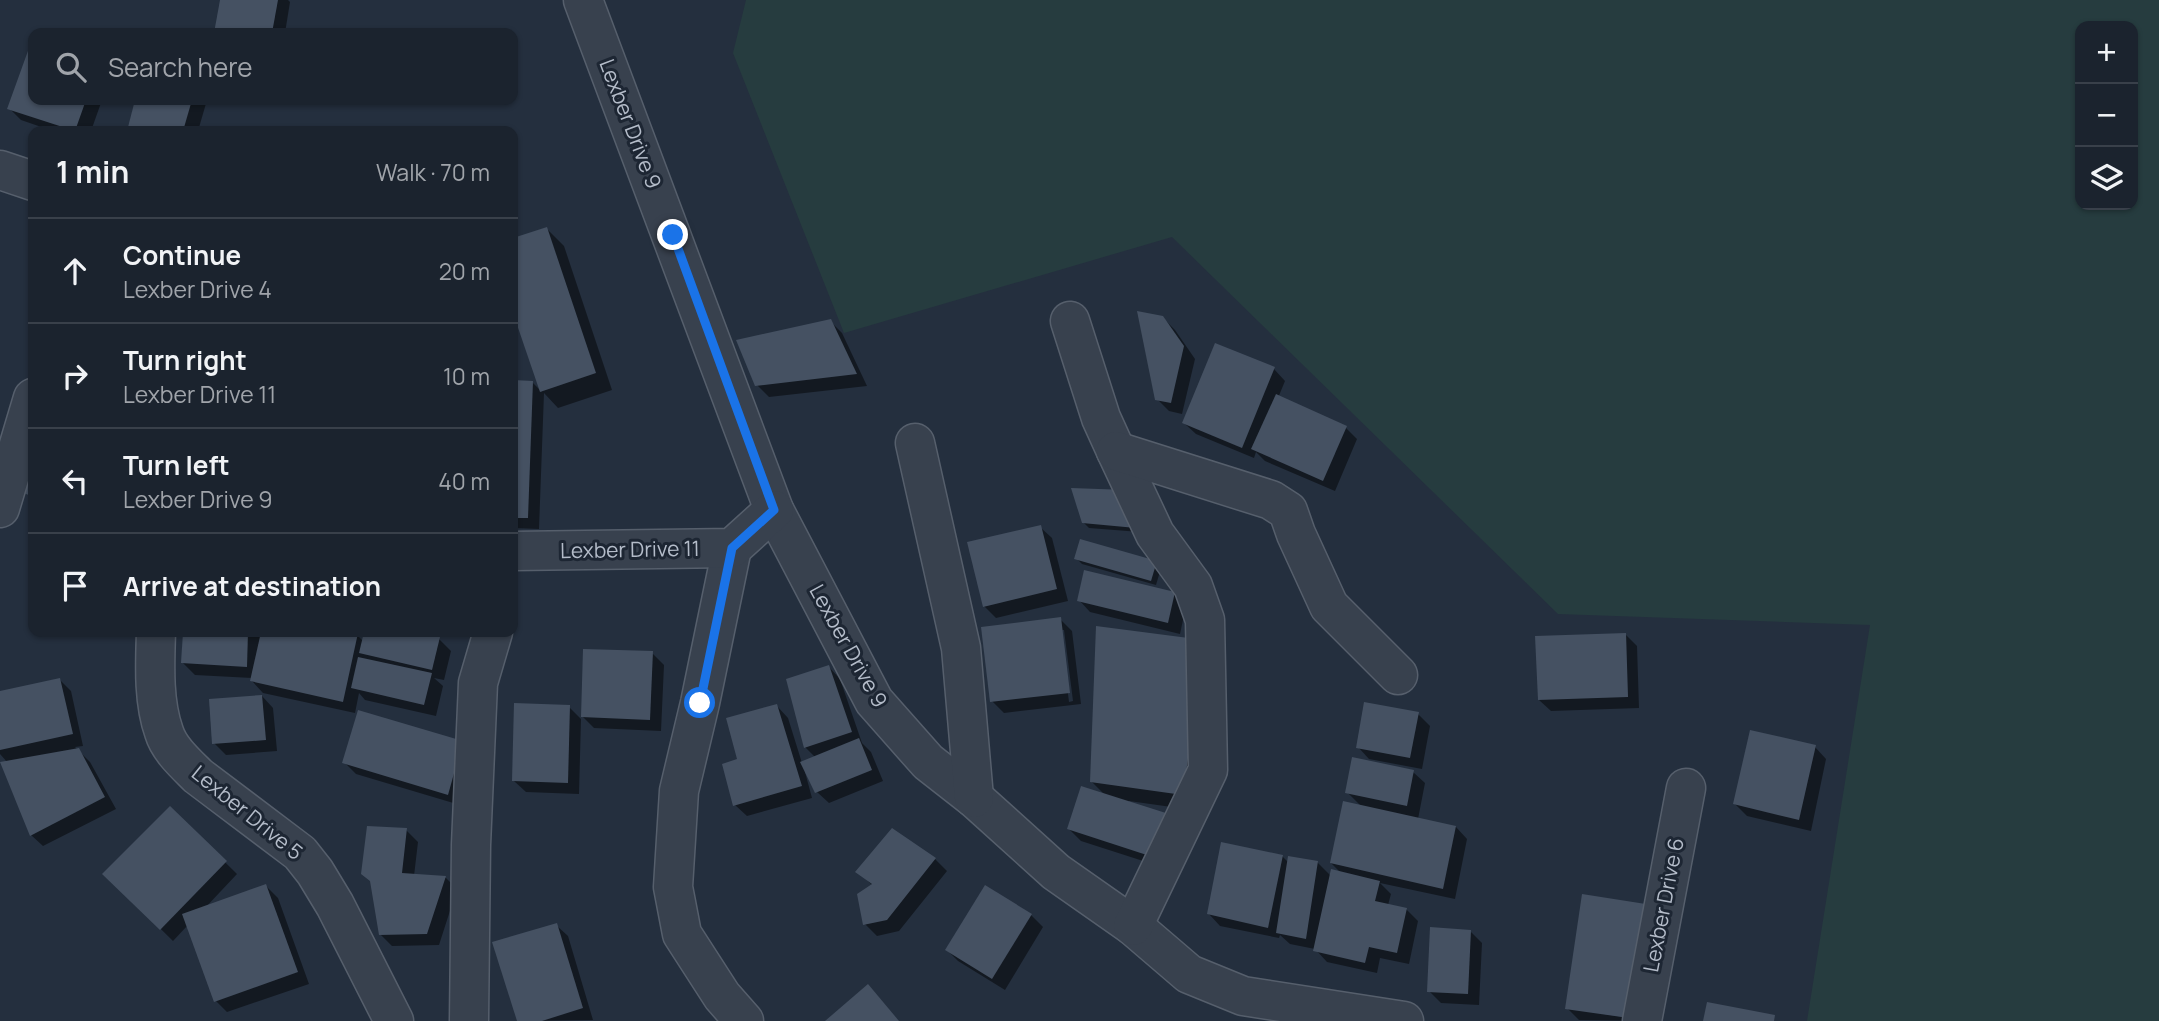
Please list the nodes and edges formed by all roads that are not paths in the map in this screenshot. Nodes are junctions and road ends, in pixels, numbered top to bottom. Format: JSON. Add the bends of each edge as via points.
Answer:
{"nodes":[{"id":1,"x":583,"y":0,"type":"edge"},
{"id":2,"x":0,"y":170,"type":"edge"},
{"id":3,"x":28,"y":179,"type":"edge"},
{"id":4,"x":1070,"y":321,"type":"dead end"},
{"id":5,"x":28,"y":415,"type":"edge"},
{"id":6,"x":915,"y":443,"type":"dead end"},
{"id":7,"x":1116,"y":451,"type":"junction"},
{"id":8,"x":0,"y":508,"type":"edge"},
{"id":9,"x":774,"y":510,"type":"junction"},
{"id":10,"x":732,"y":548,"type":"junction"},
{"id":11,"x":518,"y":556,"type":"edge"},
{"id":12,"x":156,"y":637,"type":"edge"},
{"id":13,"x":492,"y":637,"type":"edge"},
{"id":14,"x":1398,"y":675,"type":"dead end"},
{"id":15,"x":1686,"y":788,"type":"dead end"},
{"id":16,"x":974,"y":798,"type":"junction"},
{"id":17,"x":1133,"y":926,"type":"junction"},
{"id":18,"x":394,"y":1021,"type":"edge"},
{"id":19,"x":469,"y":1021,"type":"edge"},
{"id":20,"x":744,"y":1021,"type":"edge"},
{"id":21,"x":1404,"y":1021,"type":"edge"},
{"id":22,"x":1642,"y":1021,"type":"edge"}],
"edges":[{"from":1,"to":9,"type":"street","name":"Lexber Drive 9"},
{"from":2,"to":3,"type":"street"},
{"from":4,"to":7,"type":"street"},
{"from":5,"to":8,"type":"street"},
{"from":6,"to":16,"type":"street","via":[[961,648]]},
{"from":7,"to":14,"type":"street","via":[[1271,500],[1288,511],[1329,606]]},
{"from":7,"to":17,"type":"street","via":[[1155,534],[1193,586],[1205,620],[1208,770]]},
{"from":9,"to":10,"type":"street"},
{"from":9,"to":16,"type":"street","name":"Lexber Drive 9","via":[[874,701],[928,762]]},
{"from":10,"to":11,"type":"street","name":"Lexber Drive 11"},
{"from":10,"to":20,"type":"street","via":[[679,791],[674,887],[682,933],[722,996]]},
{"from":12,"to":18,"type":"street","name":"Lexber Drive 5","via":[[164,734],[198,776],[300,852],[335,905]]},
{"from":13,"to":19,"type":"street","via":[[478,684]]},
{"from":15,"to":22,"type":"street","name":"Lexber Drive 6"},
{"from":16,"to":17,"type":"street","name":"Lexber Drive 9","via":[[1056,872]]},
{"from":17,"to":21,"type":"street","name":"Lexber Drive 9","via":[[1189,974],[1243,996]]}]}
